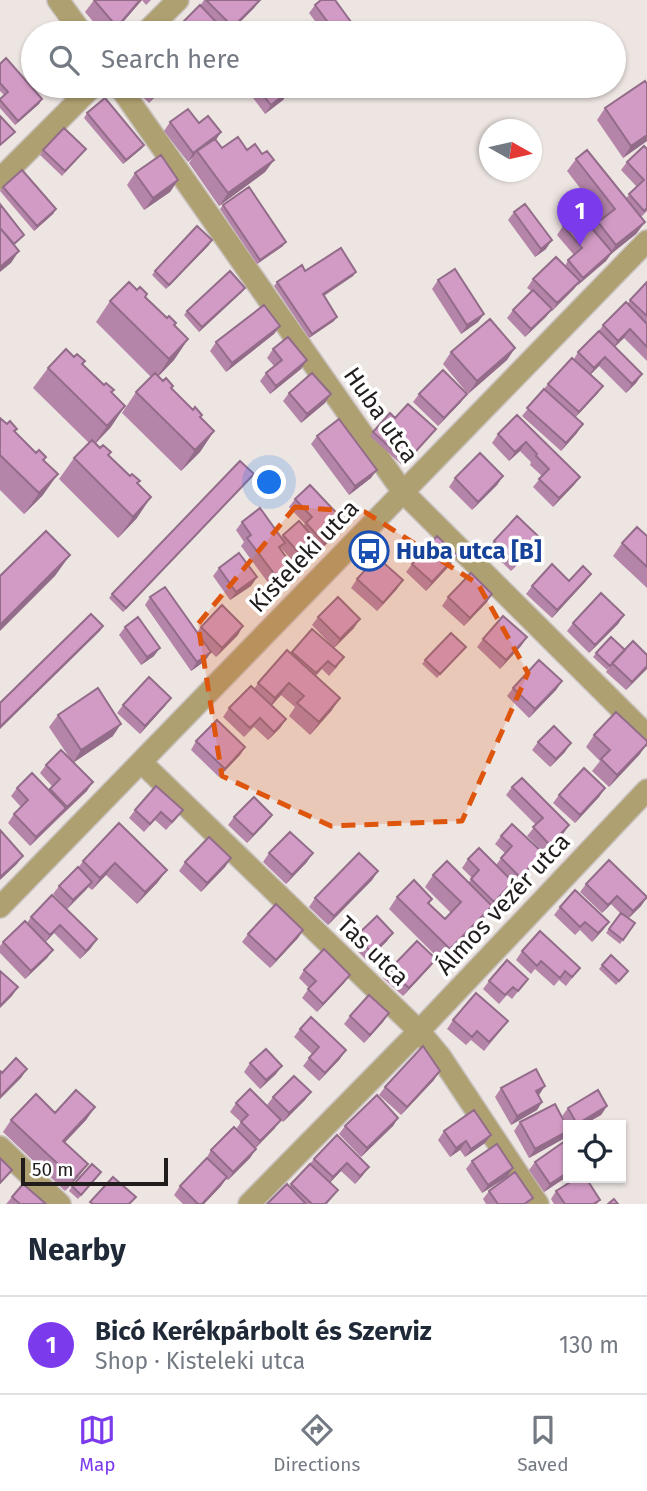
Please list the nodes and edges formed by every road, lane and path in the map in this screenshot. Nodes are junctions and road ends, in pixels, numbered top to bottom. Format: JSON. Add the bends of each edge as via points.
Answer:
{"nodes":[{"id":1,"x":58,"y":0,"type":"edge"},
{"id":2,"x":178,"y":0,"type":"edge"},
{"id":3,"x":73,"y":21,"type":"edge"},
{"id":4,"x":157,"y":21,"type":"edge"},
{"id":5,"x":81,"y":98,"type":"edge"},
{"id":6,"x":127,"y":98,"type":"edge"},
{"id":7,"x":0,"y":179,"type":"edge"},
{"id":8,"x":647,"y":241,"type":"edge"},
{"id":9,"x":403,"y":492,"type":"junction"},
{"id":10,"x":647,"y":735,"type":"edge"},
{"id":11,"x":141,"y":762,"type":"junction"},
{"id":12,"x":647,"y":790,"type":"edge"},
{"id":13,"x":0,"y":907,"type":"edge"},
{"id":14,"x":419,"y":1031,"type":"junction"},
{"id":15,"x":0,"y":1147,"type":"edge"},
{"id":16,"x":60,"y":1204,"type":"edge"},
{"id":17,"x":249,"y":1204,"type":"edge"},
{"id":18,"x":538,"y":1204,"type":"edge"}],
"edges":[{"from":1,"to":3,"type":"street"},
{"from":2,"to":4,"type":"street"},
{"from":5,"to":7,"type":"street"},
{"from":6,"to":9,"type":"street","name":"Huba utca"},
{"from":8,"to":9,"type":"street","name":"Kisteleki utca"},
{"from":9,"to":10,"type":"street","name":"Huba utca"},
{"from":9,"to":11,"type":"street","name":"Kisteleki utca"},
{"from":11,"to":13,"type":"street","name":"Kisteleki utca"},
{"from":11,"to":14,"type":"street","name":"Tas utca"},
{"from":12,"to":14,"type":"street","name":"Álmos vezér utca"},
{"from":14,"to":17,"type":"street","name":"Álmos vezér utca"},
{"from":14,"to":18,"type":"street","name":"Tas utca"},
{"from":15,"to":16,"type":"street"}]}
